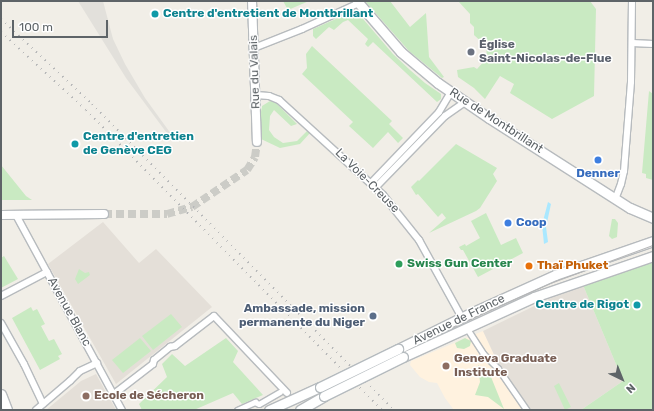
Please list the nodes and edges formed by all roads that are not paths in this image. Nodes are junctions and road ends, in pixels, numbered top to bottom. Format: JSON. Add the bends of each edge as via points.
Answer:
{"nodes":[{"id":1,"x":252,"y":1,"type":"edge"},
{"id":2,"x":632,"y":1,"type":"edge"},
{"id":3,"x":358,"y":2,"type":"edge"},
{"id":4,"x":632,"y":43,"type":"junction"},
{"id":5,"x":653,"y":44,"type":"edge"},
{"id":6,"x":254,"y":48,"type":"junction"},
{"id":7,"x":450,"y":92,"type":"junction"},
{"id":8,"x":256,"y":95,"type":"junction"},
{"id":9,"x":465,"y":102,"type":"junction"},
{"id":10,"x":439,"y":117,"type":"junction"},
{"id":11,"x":257,"y":142,"type":"tunnel mouth"},
{"id":12,"x":374,"y":185,"type":"junction"},
{"id":13,"x":616,"y":197,"type":"junction"},
{"id":14,"x":104,"y":214,"type":"tunnel mouth"},
{"id":15,"x":1,"y":215,"type":"edge"},
{"id":16,"x":16,"y":215,"type":"junction"},
{"id":17,"x":653,"y":218,"type":"edge"},
{"id":18,"x":653,"y":241,"type":"edge"},
{"id":19,"x":653,"y":256,"type":"edge"},
{"id":20,"x":47,"y":272,"type":"junction"},
{"id":21,"x":1,"y":296,"type":"edge"},
{"id":22,"x":462,"y":318,"type":"junction"},
{"id":23,"x":1,"y":323,"type":"edge"},
{"id":24,"x":467,"y":328,"type":"junction"},
{"id":25,"x":401,"y":353,"type":"junction"},
{"id":26,"x":97,"y":363,"type":"junction"},
{"id":27,"x":280,"y":392,"type":"dead end"},
{"id":28,"x":287,"y":393,"type":"dead end"},
{"id":29,"x":1,"y":394,"type":"edge"},
{"id":30,"x":114,"y":394,"type":"junction"},
{"id":31,"x":43,"y":404,"type":"junction"},
{"id":32,"x":7,"y":410,"type":"edge"},
{"id":33,"x":36,"y":410,"type":"edge"},
{"id":34,"x":122,"y":410,"type":"edge"},
{"id":35,"x":237,"y":410,"type":"edge"},
{"id":36,"x":269,"y":410,"type":"edge"},
{"id":37,"x":300,"y":410,"type":"edge"},
{"id":38,"x":527,"y":410,"type":"edge"}],
"edges":[{"from":1,"to":6,"type":"street","name":"Rue du Valais"},
{"from":2,"to":4,"type":"street"},
{"from":3,"to":6,"type":"street","via":[[302,29]]},
{"from":3,"to":7,"type":"main road","name":"Rue de Montbrillant","via":[[401,52]]},
{"from":4,"to":5,"type":"street"},
{"from":4,"to":13,"type":"street","via":[[624,171]]},
{"from":6,"to":8,"type":"street","name":"Rue du Valais"},
{"from":7,"to":9,"type":"main road","name":"Rue de Montbrillant"},
{"from":7,"to":10,"type":"street"},
{"from":8,"to":11,"type":"street","name":"Rue du Valais"},
{"from":8,"to":12,"type":"street","name":"La Voie-Creuse","via":[[279,100]]},
{"from":9,"to":10,"type":"street"},
{"from":9,"to":13,"type":"main road","name":"Rue de Montbrillant"},
{"from":10,"to":12,"type":"street"},
{"from":12,"to":22,"type":"street","name":"La Voie-Creuse","via":[[419,240]]},
{"from":13,"to":17,"type":"main road","name":"Rue de Montbrillant","via":[[630,208]]},
{"from":14,"to":16,"type":"street"},
{"from":15,"to":16,"type":"street"},
{"from":16,"to":20,"type":"street","name":"Avenue Blanc"},
{"from":18,"to":22,"type":"main road","name":"Avenue de France","via":[[555,275]]},
{"from":19,"to":24,"type":"main road","name":"Avenue de France","via":[[542,294]]},
{"from":20,"to":21,"type":"street"},
{"from":20,"to":26,"type":"street","name":"Avenue Blanc"},
{"from":22,"to":24,"type":"main road"},
{"from":22,"to":25,"type":"main road","name":"Avenue de France"},
{"from":23,"to":31,"type":"street"},
{"from":24,"to":25,"type":"main road","name":"Avenue de France"},
{"from":24,"to":38,"type":"street"},
{"from":25,"to":36,"type":"main road","name":"Avenue de France","bridge":true},
{"from":25,"to":37,"type":"main road","name":"Avenue de France","bridge":true},
{"from":26,"to":30,"type":"street","name":"Avenue Blanc"},
{"from":26,"to":31,"type":"street","via":[[80,371]]},
{"from":27,"to":35,"type":"street","via":[[259,404],[255,402]]},
{"from":28,"to":30,"type":"street","via":[[214,316],[175,346],[170,347],[154,360],[153,364]]},
{"from":29,"to":32,"type":"main road"},
{"from":30,"to":34,"type":"street","name":"Avenue Blanc"},
{"from":31,"to":33,"type":"street"}]}
